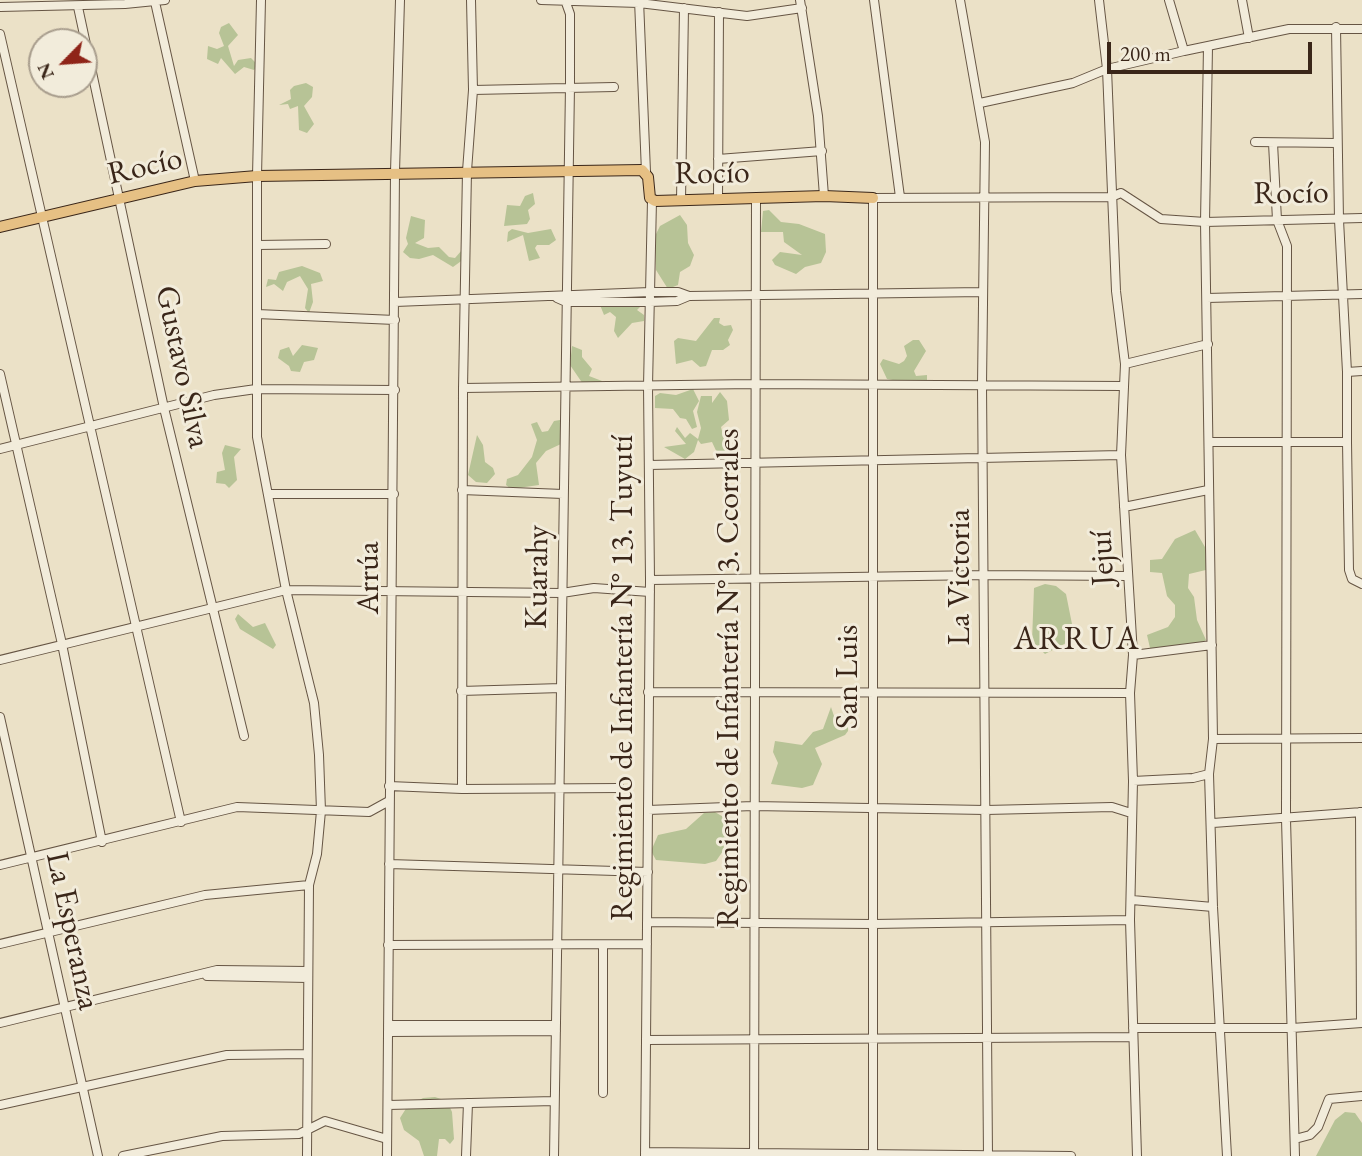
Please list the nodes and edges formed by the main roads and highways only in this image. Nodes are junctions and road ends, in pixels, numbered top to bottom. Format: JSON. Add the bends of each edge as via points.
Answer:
{"nodes":[{"id":1,"x":873,"y":198,"type":"road end"},
{"id":2,"x":0,"y":227,"type":"edge"}],
"edges":[{"from":1,"to":2,"type":"main road","name":"Rocío","via":[[652,200],[646,172],[257,176],[195,181]]}]}
